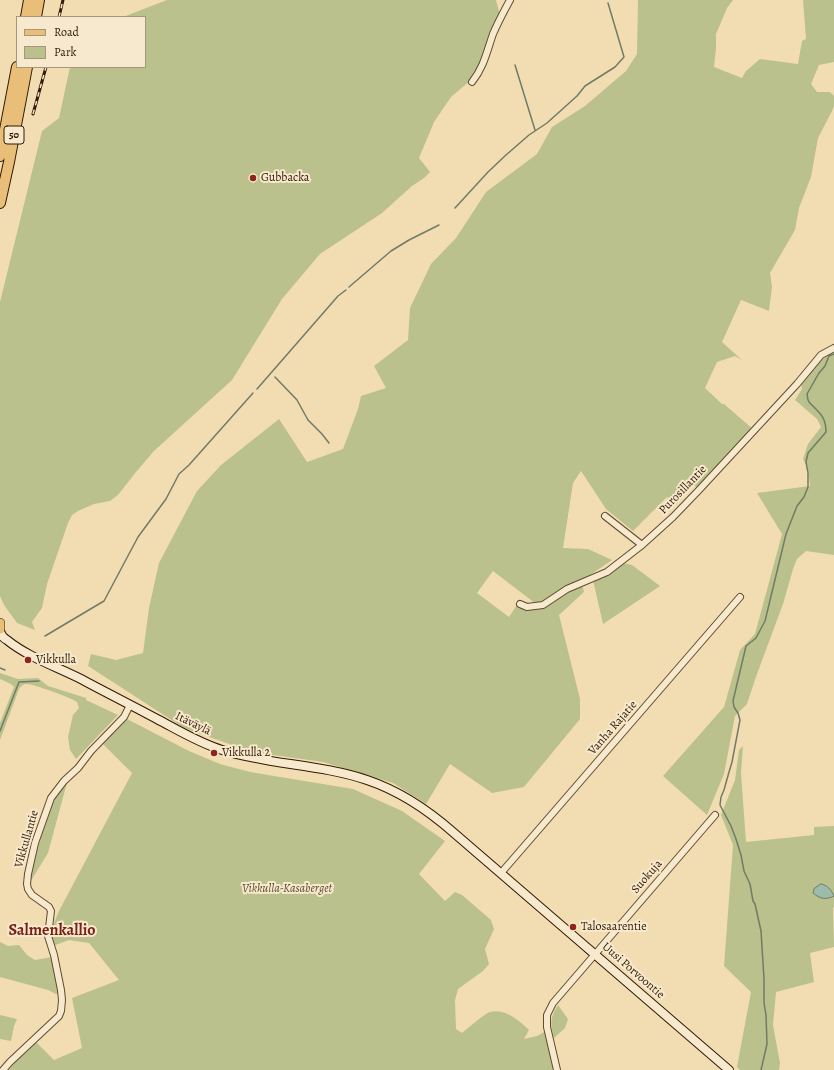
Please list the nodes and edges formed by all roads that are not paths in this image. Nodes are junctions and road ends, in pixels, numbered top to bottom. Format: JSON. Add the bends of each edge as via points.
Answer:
{"nodes":[{"id":1,"x":29,"y":0,"type":"edge"},
{"id":2,"x":40,"y":0,"type":"edge"},
{"id":3,"x":510,"y":0,"type":"edge"},
{"id":4,"x":26,"y":16,"type":"edge"},
{"id":5,"x":36,"y":16,"type":"edge"},
{"id":6,"x":17,"y":68,"type":"edge"},
{"id":7,"x":27,"y":68,"type":"edge"},
{"id":8,"x":472,"y":82,"type":"dead end"},
{"id":9,"x":9,"y":112,"type":"junction"},
{"id":10,"x":0,"y":135,"type":"edge"},
{"id":11,"x":0,"y":156,"type":"edge"},
{"id":12,"x":0,"y":203,"type":"edge"},
{"id":13,"x":834,"y":348,"type":"edge"},
{"id":14,"x":605,"y":516,"type":"dead end"},
{"id":15,"x":642,"y":545,"type":"junction"},
{"id":16,"x":740,"y":598,"type":"dead end"},
{"id":17,"x":520,"y":604,"type":"dead end"},
{"id":18,"x":0,"y":623,"type":"edge"},
{"id":19,"x":0,"y":630,"type":"edge"},
{"id":20,"x":0,"y":643,"type":"edge"},
{"id":21,"x":23,"y":651,"type":"junction"},
{"id":22,"x":130,"y":705,"type":"junction"},
{"id":23,"x":715,"y":815,"type":"dead end"},
{"id":24,"x":449,"y":828,"type":"joint"},
{"id":25,"x":501,"y":873,"type":"junction"},
{"id":26,"x":596,"y":954,"type":"junction"},
{"id":27,"x":3,"y":1070,"type":"edge"},
{"id":28,"x":557,"y":1070,"type":"edge"},
{"id":29,"x":729,"y":1070,"type":"edge"}],
"edges":[{"from":1,"to":4,"type":"highway"},
{"from":2,"to":5,"type":"highway"},
{"from":3,"to":8,"type":"street","via":[[498,23],[485,60]]},
{"from":6,"to":9,"type":"highway","number":"50"},
{"from":7,"to":12,"type":"highway","number":"50"},
{"from":9,"to":10,"type":"highway"},
{"from":9,"to":11,"type":"highway"},
{"from":13,"to":15,"type":"street","name":"Purosillantie","via":[[821,356],[694,495]]},
{"from":14,"to":15,"type":"street"},
{"from":15,"to":17,"type":"street","name":"Purosillantie","via":[[607,572],[566,589],[543,605],[528,607]]},
{"from":16,"to":25,"type":"street","name":"Vanha Rajatie"},
{"from":18,"to":19,"type":"main road"},
{"from":19,"to":21,"type":"main road","name":"Itäväylä","via":[[6,640]]},
{"from":20,"to":21,"type":"main road","name":"Itäväylä"},
{"from":21,"to":22,"type":"main road","name":"Itäväylä"},
{"from":22,"to":24,"type":"main road","name":"Itäväylä","via":[[222,750],[367,779],[408,798]]},
{"from":22,"to":27,"type":"street","name":"Vikkullantie","via":[[124,717],[57,788],[47,807],[35,843],[27,884],[32,895],[50,909],[48,936],[61,990],[62,1011]]},
{"from":23,"to":26,"type":"street","name":"Suokuja"},
{"from":24,"to":25,"type":"main road","name":"Uusi Porvoontie"},
{"from":25,"to":26,"type":"main road","name":"Uusi Porvoontie"},
{"from":26,"to":28,"type":"street","via":[[553,1003],[547,1015],[547,1027]]},
{"from":26,"to":29,"type":"main road","name":"Uusi Porvoontie"}]}
